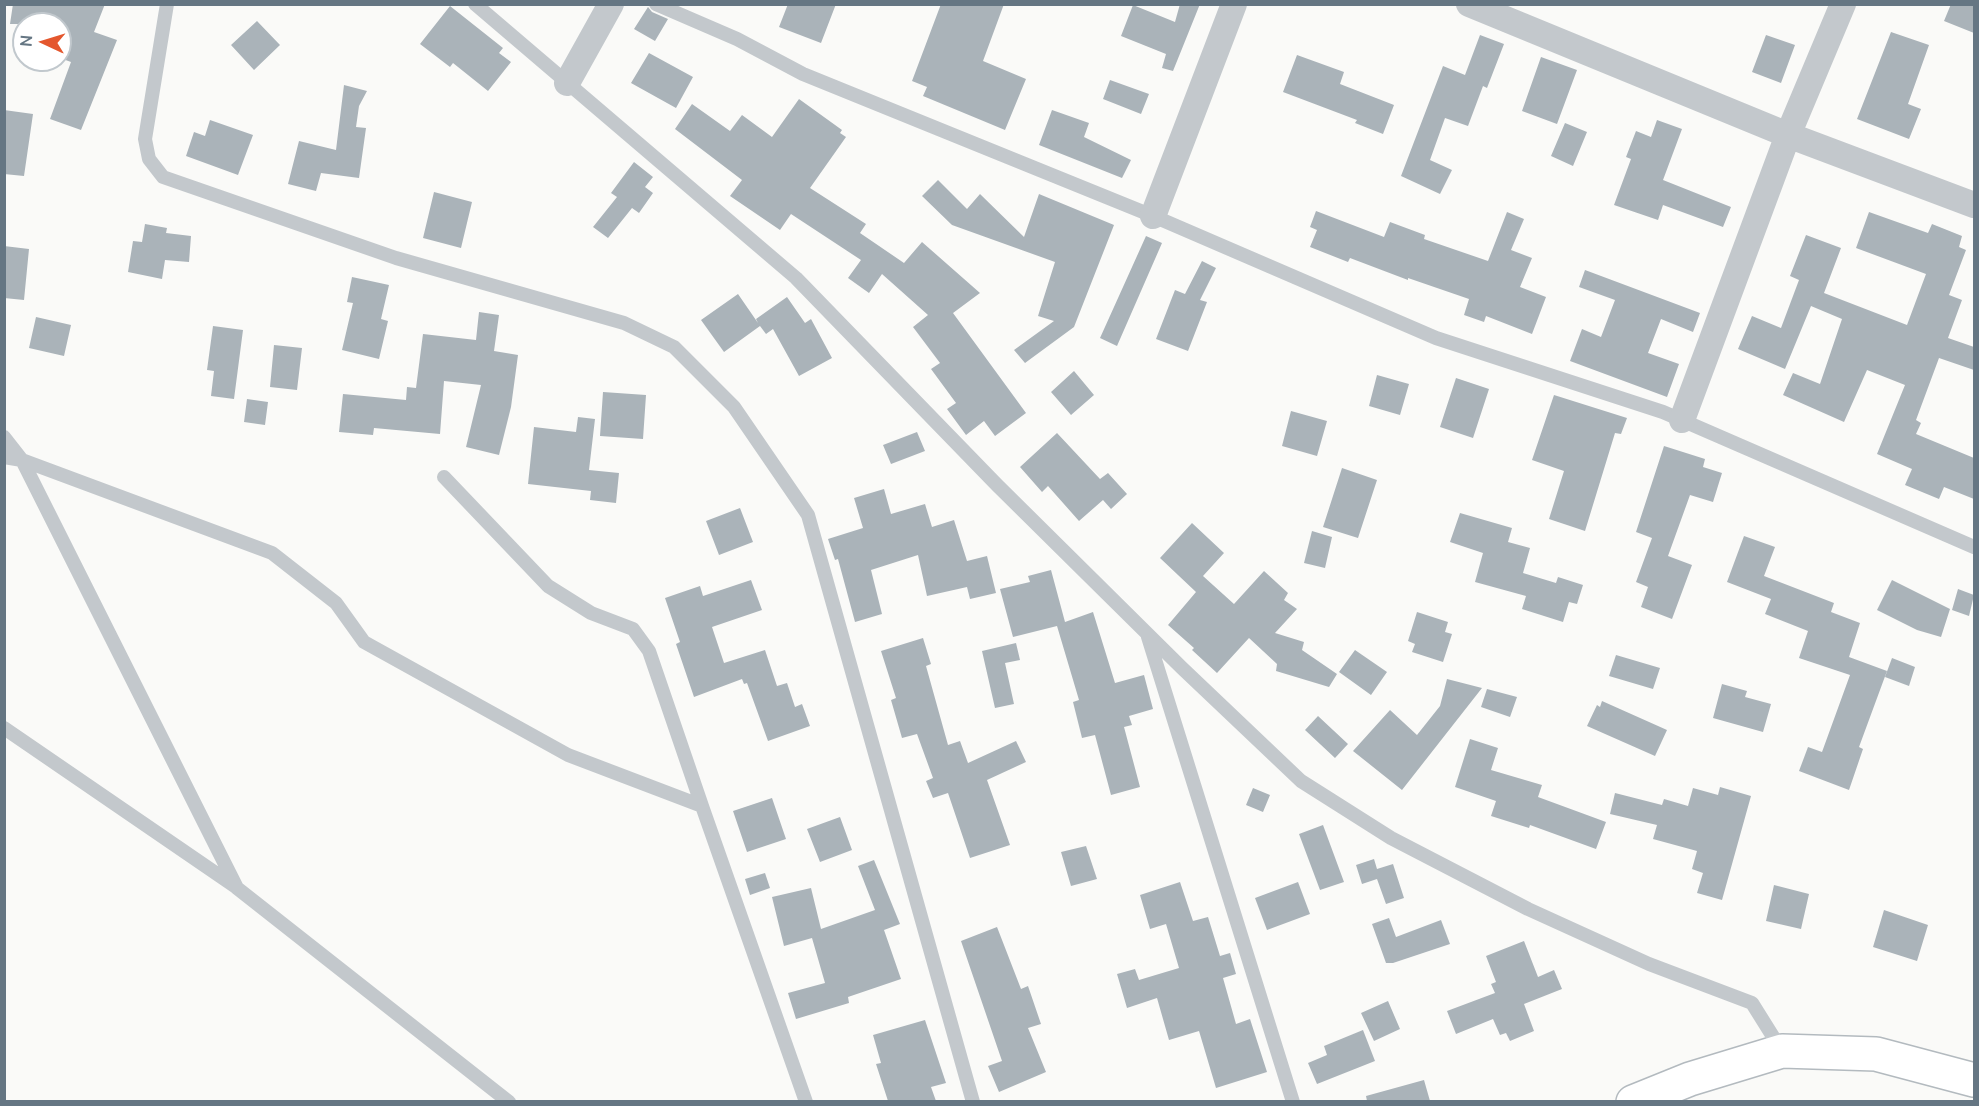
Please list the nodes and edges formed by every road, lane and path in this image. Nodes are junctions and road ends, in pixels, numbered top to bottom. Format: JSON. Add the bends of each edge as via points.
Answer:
{"nodes":[{"id":1,"x":167,"y":4,"type":"edge"},
{"id":2,"x":475,"y":4,"type":"edge"},
{"id":3,"x":610,"y":4,"type":"edge"},
{"id":4,"x":656,"y":4,"type":"edge"},
{"id":5,"x":1234,"y":4,"type":"edge"},
{"id":6,"x":1469,"y":4,"type":"edge"},
{"id":7,"x":1843,"y":4,"type":"edge"},
{"id":8,"x":567,"y":83,"type":"junction"},
{"id":9,"x":1788,"y":135,"type":"junction"},
{"id":10,"x":1974,"y":205,"type":"edge"},
{"id":11,"x":1153,"y":216,"type":"junction"},
{"id":12,"x":1682,"y":420,"type":"junction"},
{"id":13,"x":4,"y":437,"type":"edge"},
{"id":14,"x":4,"y":457,"type":"edge"},
{"id":15,"x":22,"y":460,"type":"junction"},
{"id":16,"x":444,"y":477,"type":"dead end"},
{"id":17,"x":1974,"y":548,"type":"edge"},
{"id":18,"x":1147,"y":633,"type":"junction"},
{"id":19,"x":4,"y":728,"type":"edge"},
{"id":20,"x":702,"y":806,"type":"junction"},
{"id":21,"x":237,"y":888,"type":"junction"},
{"id":22,"x":1782,"y":1051,"type":"junction"},
{"id":23,"x":1974,"y":1080,"type":"edge"},
{"id":24,"x":509,"y":1101,"type":"edge"},
{"id":25,"x":806,"y":1101,"type":"edge"},
{"id":26,"x":973,"y":1101,"type":"edge"},
{"id":27,"x":1293,"y":1101,"type":"edge"},
{"id":28,"x":1633,"y":1101,"type":"edge"}],
"edges":[{"from":1,"to":26,"type":"lane","via":[[145,139],[149,159],[163,177],[396,258],[624,322],[674,347],[734,407],[808,515]]},
{"from":2,"to":8,"type":"lane"},
{"from":3,"to":8,"type":"street"},
{"from":4,"to":11,"type":"lane","via":[[737,39],[803,74]]},
{"from":5,"to":11,"type":"street"},
{"from":6,"to":9,"type":"street"},
{"from":7,"to":9,"type":"street"},
{"from":8,"to":18,"type":"lane","via":[[796,278]]},
{"from":9,"to":10,"type":"street"},
{"from":9,"to":12,"type":"street"},
{"from":11,"to":12,"type":"lane","via":[[1436,338]]},
{"from":12,"to":17,"type":"lane"},
{"from":13,"to":15,"type":"lane"},
{"from":14,"to":15,"type":"lane"},
{"from":15,"to":20,"type":"lane","via":[[272,553],[336,603],[364,642],[568,755]]},
{"from":15,"to":21,"type":"lane"},
{"from":16,"to":20,"type":"lane","via":[[548,586],[591,613],[633,629],[649,651]]},
{"from":18,"to":22,"type":"lane","via":[[1301,781],[1391,838],[1528,909],[1649,964],[1752,1003]]},
{"from":18,"to":27,"type":"lane"},
{"from":19,"to":21,"type":"lane"},
{"from":20,"to":25,"type":"lane"},
{"from":21,"to":24,"type":"lane"},
{"from":22,"to":23,"type":"street","via":[[1875,1054]]},
{"from":22,"to":28,"type":"street"}]}
